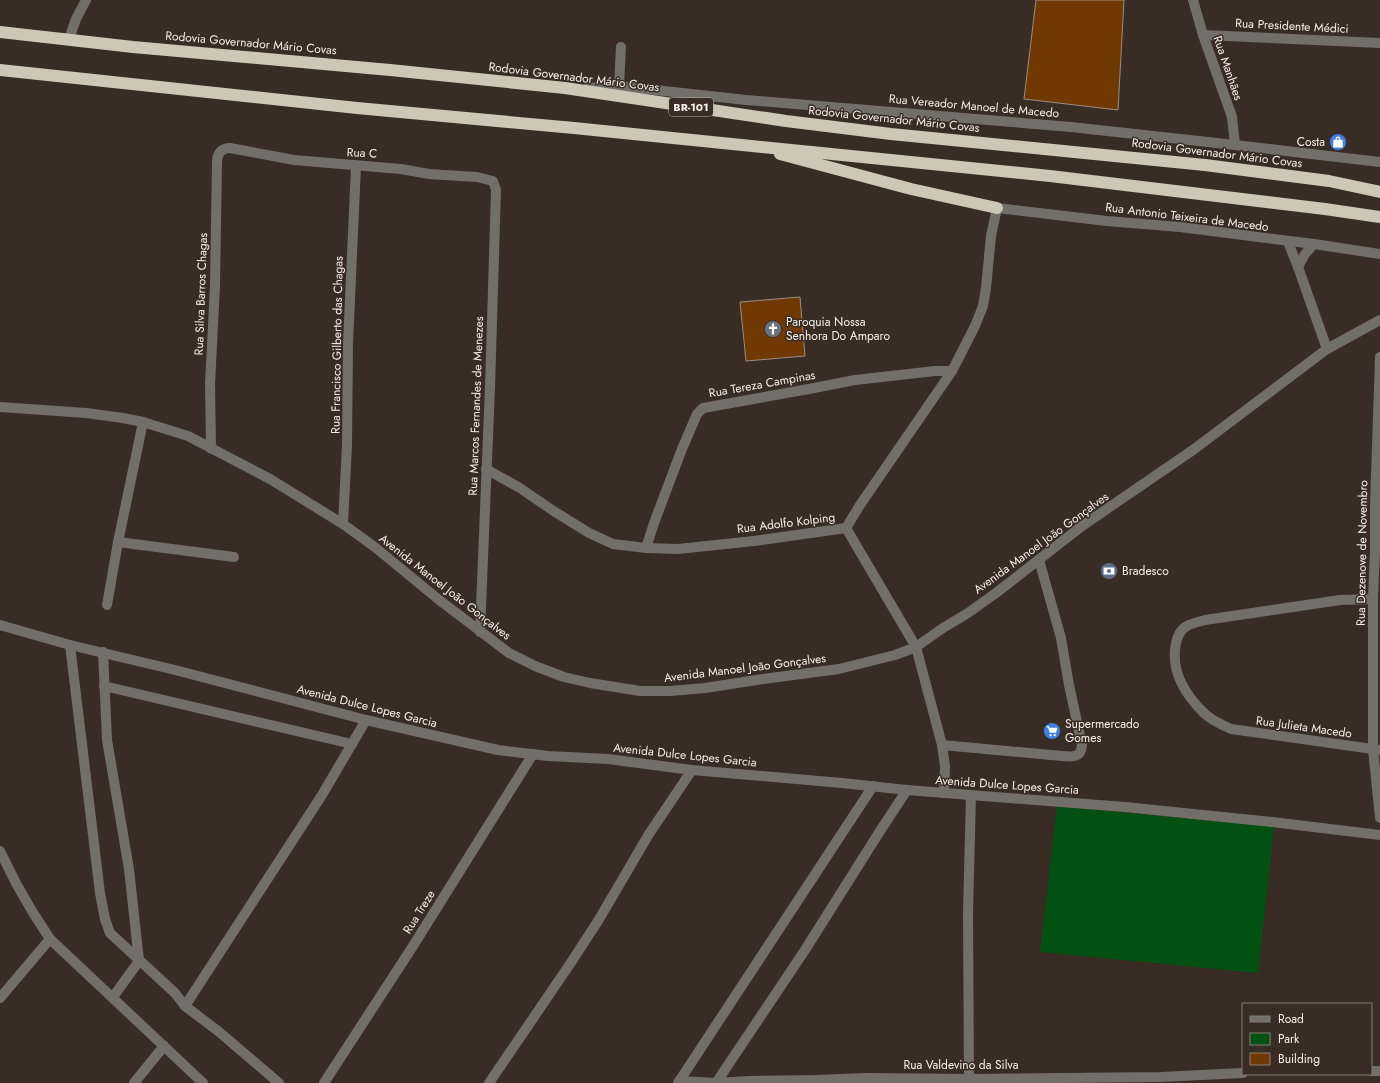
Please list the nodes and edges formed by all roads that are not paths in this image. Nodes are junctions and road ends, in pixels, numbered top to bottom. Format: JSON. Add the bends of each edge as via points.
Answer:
{"nodes":[{"id":1,"x":86,"y":0,"type":"edge"},
{"id":2,"x":1193,"y":0,"type":"edge"},
{"id":3,"x":0,"y":32,"type":"edge"},
{"id":4,"x":1203,"y":34,"type":"junction"},
{"id":5,"x":69,"y":39,"type":"junction"},
{"id":6,"x":1380,"y":43,"type":"edge"},
{"id":7,"x":622,"y":47,"type":"dead end"},
{"id":8,"x":0,"y":70,"type":"edge"},
{"id":9,"x":619,"y":86,"type":"junction"},
{"id":10,"x":565,"y":88,"type":"junction"},
{"id":11,"x":1235,"y":144,"type":"junction"},
{"id":12,"x":752,"y":146,"type":"junction"},
{"id":13,"x":230,"y":148,"type":"joint"},
{"id":14,"x":1380,"y":162,"type":"edge"},
{"id":15,"x":356,"y":166,"type":"junction"},
{"id":16,"x":494,"y":181,"type":"joint"},
{"id":17,"x":1380,"y":192,"type":"edge"},
{"id":18,"x":997,"y":208,"type":"junction"},
{"id":19,"x":1380,"y":217,"type":"edge"},
{"id":20,"x":1288,"y":242,"type":"junction"},
{"id":21,"x":1314,"y":244,"type":"junction"},
{"id":22,"x":1378,"y":254,"type":"edge"},
{"id":23,"x":1298,"y":267,"type":"junction"},
{"id":24,"x":1380,"y":320,"type":"edge"},
{"id":25,"x":1327,"y":349,"type":"junction"},
{"id":26,"x":1380,"y":357,"type":"edge"},
{"id":27,"x":952,"y":371,"type":"junction"},
{"id":28,"x":0,"y":407,"type":"edge"},
{"id":29,"x":143,"y":422,"type":"junction"},
{"id":30,"x":212,"y":449,"type":"junction"},
{"id":31,"x":486,"y":469,"type":"junction"},
{"id":32,"x":343,"y":524,"type":"junction"},
{"id":33,"x":846,"y":528,"type":"junction"},
{"id":34,"x":118,"y":542,"type":"junction"},
{"id":35,"x":646,"y":548,"type":"junction"},
{"id":36,"x":234,"y":557,"type":"dead end"},
{"id":37,"x":1039,"y":560,"type":"junction"},
{"id":38,"x":1373,"y":598,"type":"junction"},
{"id":39,"x":107,"y":605,"type":"dead end"},
{"id":40,"x":0,"y":625,"type":"edge"},
{"id":41,"x":480,"y":632,"type":"junction"},
{"id":42,"x":70,"y":645,"type":"junction"},
{"id":43,"x":916,"y":647,"type":"junction"},
{"id":44,"x":103,"y":652,"type":"junction"},
{"id":45,"x":104,"y":686,"type":"junction"},
{"id":46,"x":366,"y":720,"type":"junction"},
{"id":47,"x":352,"y":744,"type":"junction"},
{"id":48,"x":942,"y":745,"type":"junction"},
{"id":49,"x":1377,"y":750,"type":"edge"},
{"id":50,"x":533,"y":754,"type":"junction"},
{"id":51,"x":692,"y":770,"type":"junction"},
{"id":52,"x":873,"y":786,"type":"junction"},
{"id":53,"x":907,"y":790,"type":"junction"},
{"id":54,"x":944,"y":793,"type":"junction"},
{"id":55,"x":971,"y":795,"type":"junction"},
{"id":56,"x":1380,"y":818,"type":"edge"},
{"id":57,"x":1380,"y":835,"type":"edge"},
{"id":58,"x":0,"y":851,"type":"edge"},
{"id":59,"x":50,"y":939,"type":"junction"},
{"id":60,"x":139,"y":961,"type":"junction"},
{"id":61,"x":0,"y":998,"type":"edge"},
{"id":62,"x":113,"y":998,"type":"junction"},
{"id":63,"x":185,"y":1006,"type":"junction"},
{"id":64,"x":164,"y":1046,"type":"junction"},
{"id":65,"x":1242,"y":1073,"type":"edge"},
{"id":66,"x":969,"y":1081,"type":"edge"},
{"id":67,"x":678,"y":1082,"type":"edge"},
{"id":68,"x":134,"y":1083,"type":"edge"},
{"id":69,"x":203,"y":1083,"type":"edge"},
{"id":70,"x":280,"y":1083,"type":"edge"},
{"id":71,"x":324,"y":1083,"type":"edge"},
{"id":72,"x":489,"y":1083,"type":"edge"},
{"id":73,"x":716,"y":1083,"type":"edge"}],
"edges":[{"from":1,"to":5,"type":"street"},
{"from":2,"to":4,"type":"street","name":"Rua Manhães"},
{"from":3,"to":5,"type":"highway","name":"Rodovia Governador Mário Covas","number":"BR-101"},
{"from":4,"to":6,"type":"street","name":"Rua Presidente Médici"},
{"from":4,"to":11,"type":"street","name":"Rua Manhães","via":[[1232,118]]},
{"from":5,"to":10,"type":"highway","name":"Rodovia Governador Mário Covas","number":"BR-101"},
{"from":7,"to":9,"type":"street"},
{"from":8,"to":12,"type":"highway"},
{"from":9,"to":10,"type":"street","name":"Rua Vereador Manoel de Macedo"},
{"from":9,"to":11,"type":"street","name":"Rua Vereador Manoel de Macedo"},
{"from":10,"to":17,"type":"highway","name":"Rodovia Governador Mário Covas","number":"BR-101","via":[[891,134],[1329,180]]},
{"from":11,"to":14,"type":"street","name":"Rua Vereador Manoel de Macedo"},
{"from":12,"to":18,"type":"highway","via":[[911,189]]},
{"from":12,"to":19,"type":"highway","via":[[1050,176]]},
{"from":13,"to":15,"type":"street","name":"Rua C","via":[[294,160]]},
{"from":13,"to":30,"type":"street","name":"Rua Silva Barros Chagas","via":[[222,150],[217,158],[210,384]]},
{"from":15,"to":16,"type":"street","name":"Rua C","via":[[478,177]]},
{"from":15,"to":32,"type":"street","name":"Rua Francisco Gilberto das Chagas"},
{"from":16,"to":31,"type":"street","name":"Rua Marcos Fernandes de Menezes","via":[[496,190],[491,379]]},
{"from":18,"to":20,"type":"street","name":"Rua Antonio Teixeira de Macedo","via":[[1180,227]]},
{"from":18,"to":27,"type":"street","name":"Rua Adolfo Kolping","via":[[983,306]]},
{"from":20,"to":21,"type":"street","name":"Rua Antonio Teixeira de Macedo"},
{"from":20,"to":23,"type":"street"},
{"from":21,"to":22,"type":"street","name":"Rua Antonio Teixeira de Macedo"},
{"from":21,"to":23,"type":"street"},
{"from":23,"to":25,"type":"street"},
{"from":24,"to":25,"type":"street","name":"Avenida Manoel João Gonçalves"},
{"from":25,"to":37,"type":"street","name":"Avenida Manoel João Gonçalves","via":[[1193,450],[1082,526]]},
{"from":26,"to":38,"type":"street","name":"Rua Dezenove de Novembro"},
{"from":27,"to":33,"type":"street","name":"Rua Adolfo Kolping"},
{"from":27,"to":35,"type":"street","name":"Rua Tereza Campinas","via":[[855,380],[703,408],[696,414]]},
{"from":28,"to":29,"type":"street","name":"Avenida Manoel João Gonçalves","via":[[86,413]]},
{"from":29,"to":30,"type":"street","name":"Avenida Manoel João Gonçalves","via":[[188,436]]},
{"from":29,"to":34,"type":"street"},
{"from":30,"to":32,"type":"street","name":"Avenida Manoel João Gonçalves","via":[[270,479]]},
{"from":31,"to":35,"type":"street","name":"Rua Adolfo Kolping","via":[[602,540],[612,544]]},
{"from":31,"to":41,"type":"street","name":"Rua Marcos Fernandes de Menezes"},
{"from":32,"to":41,"type":"street","name":"Avenida Manoel João Gonçalves"},
{"from":33,"to":35,"type":"street","name":"Rua Adolfo Kolping","via":[[678,549]]},
{"from":33,"to":43,"type":"street"},
{"from":34,"to":36,"type":"street"},
{"from":34,"to":39,"type":"street"},
{"from":37,"to":43,"type":"street","name":"Avenida Manoel João Gonçalves","via":[[968,613]]},
{"from":37,"to":48,"type":"street","via":[[1061,638],[1082,745],[1080,754],[1062,756]]},
{"from":38,"to":49,"type":"street","name":"Rua Dezenove de Novembro"},
{"from":38,"to":49,"type":"street","name":"Rua Julieta Macedo","via":[[1340,600],[1205,620],[1187,626],[1177,638],[1174,652],[1177,670],[1185,690],[1212,720],[1231,729]]},
{"from":40,"to":42,"type":"street","name":"Avenida Dulce Lopes Garcia"},
{"from":41,"to":43,"type":"street","name":"Avenida Manoel João Gonçalves","via":[[509,654],[564,677],[590,684],[640,691],[705,688],[839,669],[895,656]]},
{"from":42,"to":44,"type":"street","name":"Avenida Dulce Lopes Garcia"},
{"from":42,"to":60,"type":"street","via":[[104,919],[110,933]]},
{"from":43,"to":48,"type":"street"},
{"from":44,"to":45,"type":"street"},
{"from":44,"to":46,"type":"street","name":"Avenida Dulce Lopes Garcia"},
{"from":45,"to":47,"type":"street"},
{"from":45,"to":60,"type":"street","via":[[107,740],[129,869]]},
{"from":46,"to":47,"type":"street"},
{"from":46,"to":50,"type":"street","name":"Avenida Dulce Lopes Garcia","via":[[498,750]]},
{"from":47,"to":63,"type":"street","via":[[301,828]]},
{"from":48,"to":54,"type":"street"},
{"from":49,"to":56,"type":"street","name":"Rua Dezenove de Novembro"},
{"from":50,"to":51,"type":"street","name":"Avenida Dulce Lopes Garcia","via":[[608,759]]},
{"from":50,"to":71,"type":"street","name":"Rua Treze"},
{"from":51,"to":52,"type":"street","name":"Avenida Dulce Lopes Garcia"},
{"from":51,"to":72,"type":"street","via":[[649,834],[578,952]]},
{"from":52,"to":53,"type":"street","name":"Avenida Dulce Lopes Garcia"},
{"from":52,"to":67,"type":"street"},
{"from":53,"to":54,"type":"street","name":"Avenida Dulce Lopes Garcia"},
{"from":53,"to":73,"type":"street"},
{"from":54,"to":55,"type":"street","name":"Avenida Dulce Lopes Garcia"},
{"from":55,"to":57,"type":"street","name":"Avenida Dulce Lopes Garcia","via":[[1279,822]]},
{"from":55,"to":66,"type":"street","via":[[968,927]]},
{"from":58,"to":59,"type":"street","via":[[17,885]]},
{"from":59,"to":61,"type":"street"},
{"from":59,"to":62,"type":"street"},
{"from":60,"to":62,"type":"street"},
{"from":60,"to":63,"type":"street","via":[[175,993]]},
{"from":62,"to":64,"type":"street"},
{"from":63,"to":70,"type":"street"},
{"from":64,"to":68,"type":"street"},
{"from":64,"to":69,"type":"street"},
{"from":65,"to":66,"type":"street","name":"Rua Valdevino da Silva"},
{"from":66,"to":73,"type":"street","name":"Rua Valdevino da Silva","via":[[866,1078]]},
{"from":67,"to":73,"type":"street","name":"Rua Valdevino da Silva"}]}
